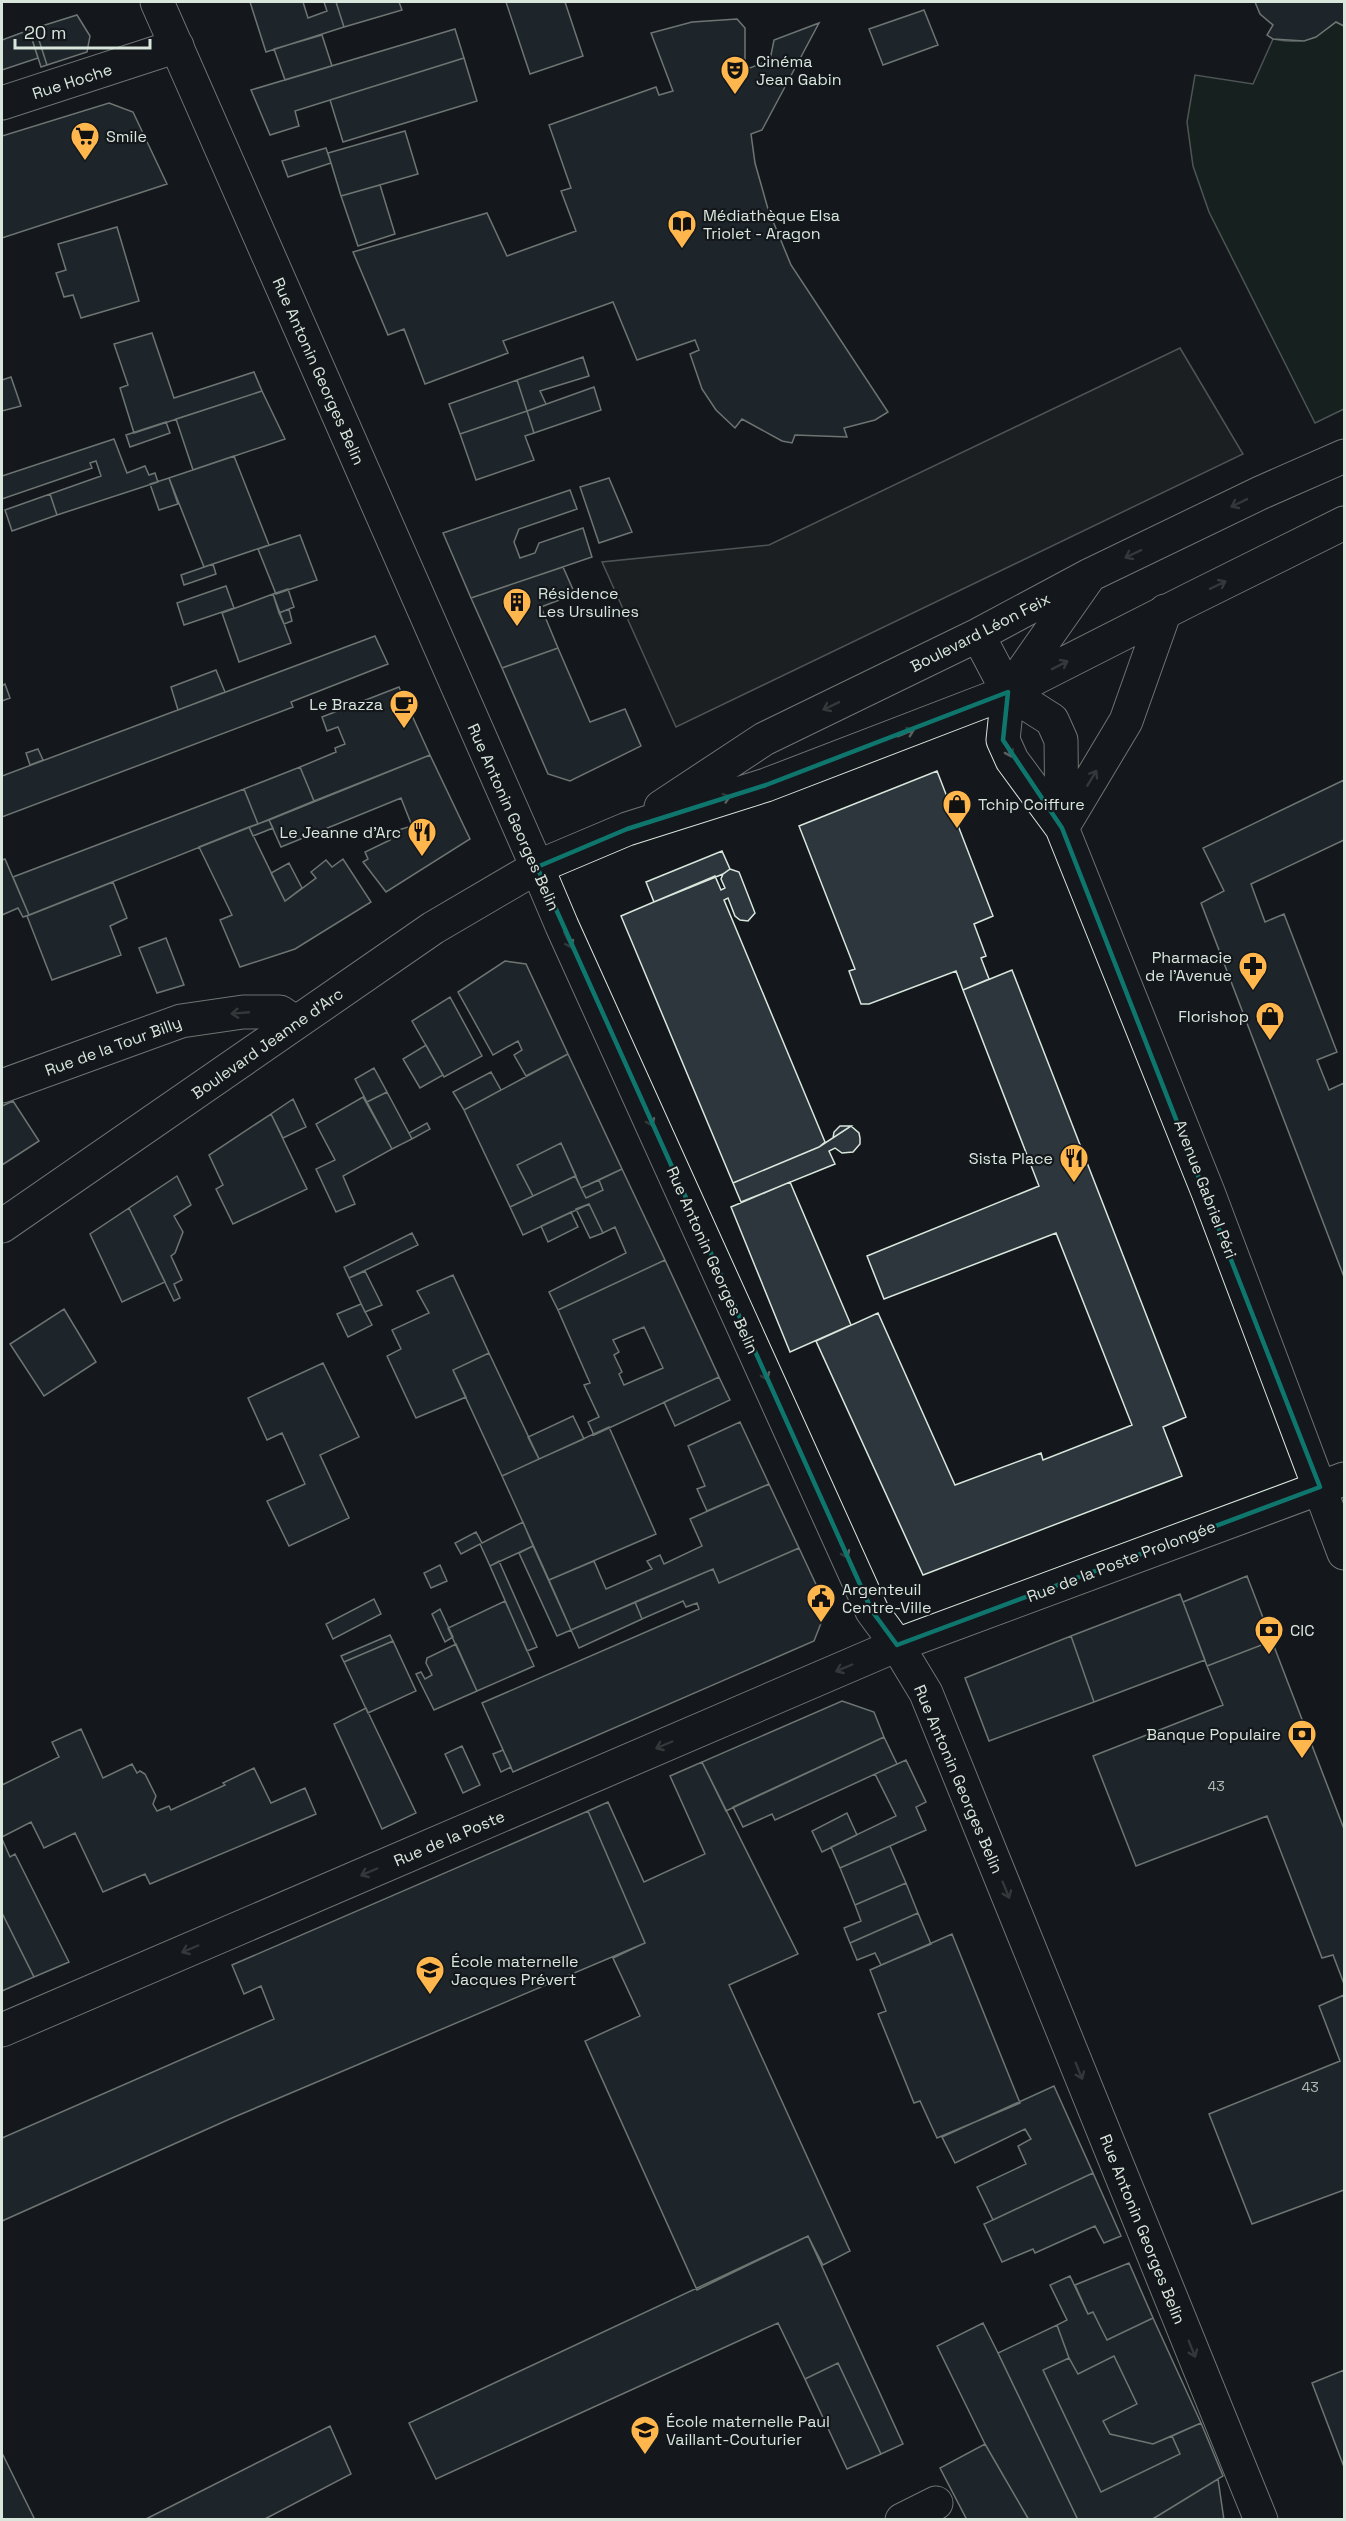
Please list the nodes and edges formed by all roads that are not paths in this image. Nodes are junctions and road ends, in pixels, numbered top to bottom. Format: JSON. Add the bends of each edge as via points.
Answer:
{"nodes":[{"id":1,"x":157,"y":2,"type":"edge"},
{"id":2,"x":177,"y":46,"type":"junction"},
{"id":3,"x":2,"y":104,"type":"edge"},
{"id":4,"x":1344,"y":456,"type":"edge"},
{"id":5,"x":1344,"y":523,"type":"edge"},
{"id":6,"x":1089,"y":575,"type":"junction"},
{"id":7,"x":1166,"y":611,"type":"junction"},
{"id":8,"x":978,"y":635,"type":"junction"},
{"id":9,"x":1008,"y":692,"type":"junction"},
{"id":10,"x":1062,"y":828,"type":"junction"},
{"id":11,"x":627,"y":830,"type":"junction"},
{"id":12,"x":537,"y":867,"type":"junction"},
{"id":13,"x":295,"y":1022,"type":"junction"},
{"id":14,"x":2,"y":1086,"type":"edge"},
{"id":15,"x":2,"y":1226,"type":"edge"},
{"id":16,"x":1332,"y":1483,"type":"edge"},
{"id":17,"x":1344,"y":1553,"type":"edge"},
{"id":18,"x":897,"y":1645,"type":"junction"},
{"id":19,"x":2,"y":2030,"type":"edge"},
{"id":20,"x":936,"y":2503,"type":"dead end"},
{"id":21,"x":903,"y":2520,"type":"edge"},
{"id":22,"x":1261,"y":2520,"type":"edge"}],
"edges":[{"from":1,"to":2,"type":"main road","name":"Rue Antonin Georges Belin"},
{"from":2,"to":3,"type":"main road","name":"Rue Hoche"},
{"from":2,"to":12,"type":"main road","name":"Rue Antonin Georges Belin"},
{"from":4,"to":6,"type":"main road","name":"Boulevard Léon Feix","one_way":true},
{"from":7,"to":5,"type":"main road","name":"Boulevard Léon Feix","one_way":true},
{"from":6,"to":8,"type":"main road","name":"Boulevard Léon Feix"},
{"from":6,"to":9,"type":"main road"},
{"from":9,"to":7,"type":"main road","name":"Boulevard Léon Feix","one_way":true},
{"from":10,"to":7,"type":"main road","one_way":true,"via":[[1126,721]]},
{"from":8,"to":9,"type":"main road","name":"Avenue Gabriel Péri"},
{"from":8,"to":11,"type":"main road","name":"Boulevard Léon Feix","one_way":true,"via":[[764,739]]},
{"from":9,"to":10,"type":"main road","name":"Avenue Gabriel Péri","one_way":true,"via":[[1003,740],[1012,760]]},
{"from":9,"to":10,"type":"main road","name":"Avenue Gabriel Péri","via":[[1052,720],[1061,740]]},
{"from":11,"to":9,"type":"main road","name":"Boulevard Léon Feix","one_way":true,"via":[[766,785]]},
{"from":10,"to":16,"type":"main road","name":"Avenue Gabriel Péri"},
{"from":11,"to":12,"type":"main road","name":"Boulevard Léon Feix"},
{"from":12,"to":13,"type":"main road","name":"Boulevard Jeanne d'Arc","via":[[459,911]]},
{"from":12,"to":18,"type":"main road","name":"Rue Antonin Georges Belin","one_way":true,"via":[[872,1611]]},
{"from":13,"to":14,"type":"main road","name":"Rue de la Tour Billy","one_way":true,"via":[[280,1012],[243,1012],[181,1021]]},
{"from":13,"to":15,"type":"main road","name":"Boulevard Jeanne d'Arc"},
{"from":16,"to":17,"type":"main road","name":"Avenue Gabriel Péri"},
{"from":16,"to":18,"type":"main road","name":"Rue de la Poste Prolongée"},
{"from":18,"to":19,"type":"main road","name":"Rue de la Poste","one_way":true},
{"from":18,"to":22,"type":"main road","name":"Rue Antonin Georges Belin","one_way":true,"via":[[926,1693]]},
{"from":20,"to":21,"type":"main road"}]}
